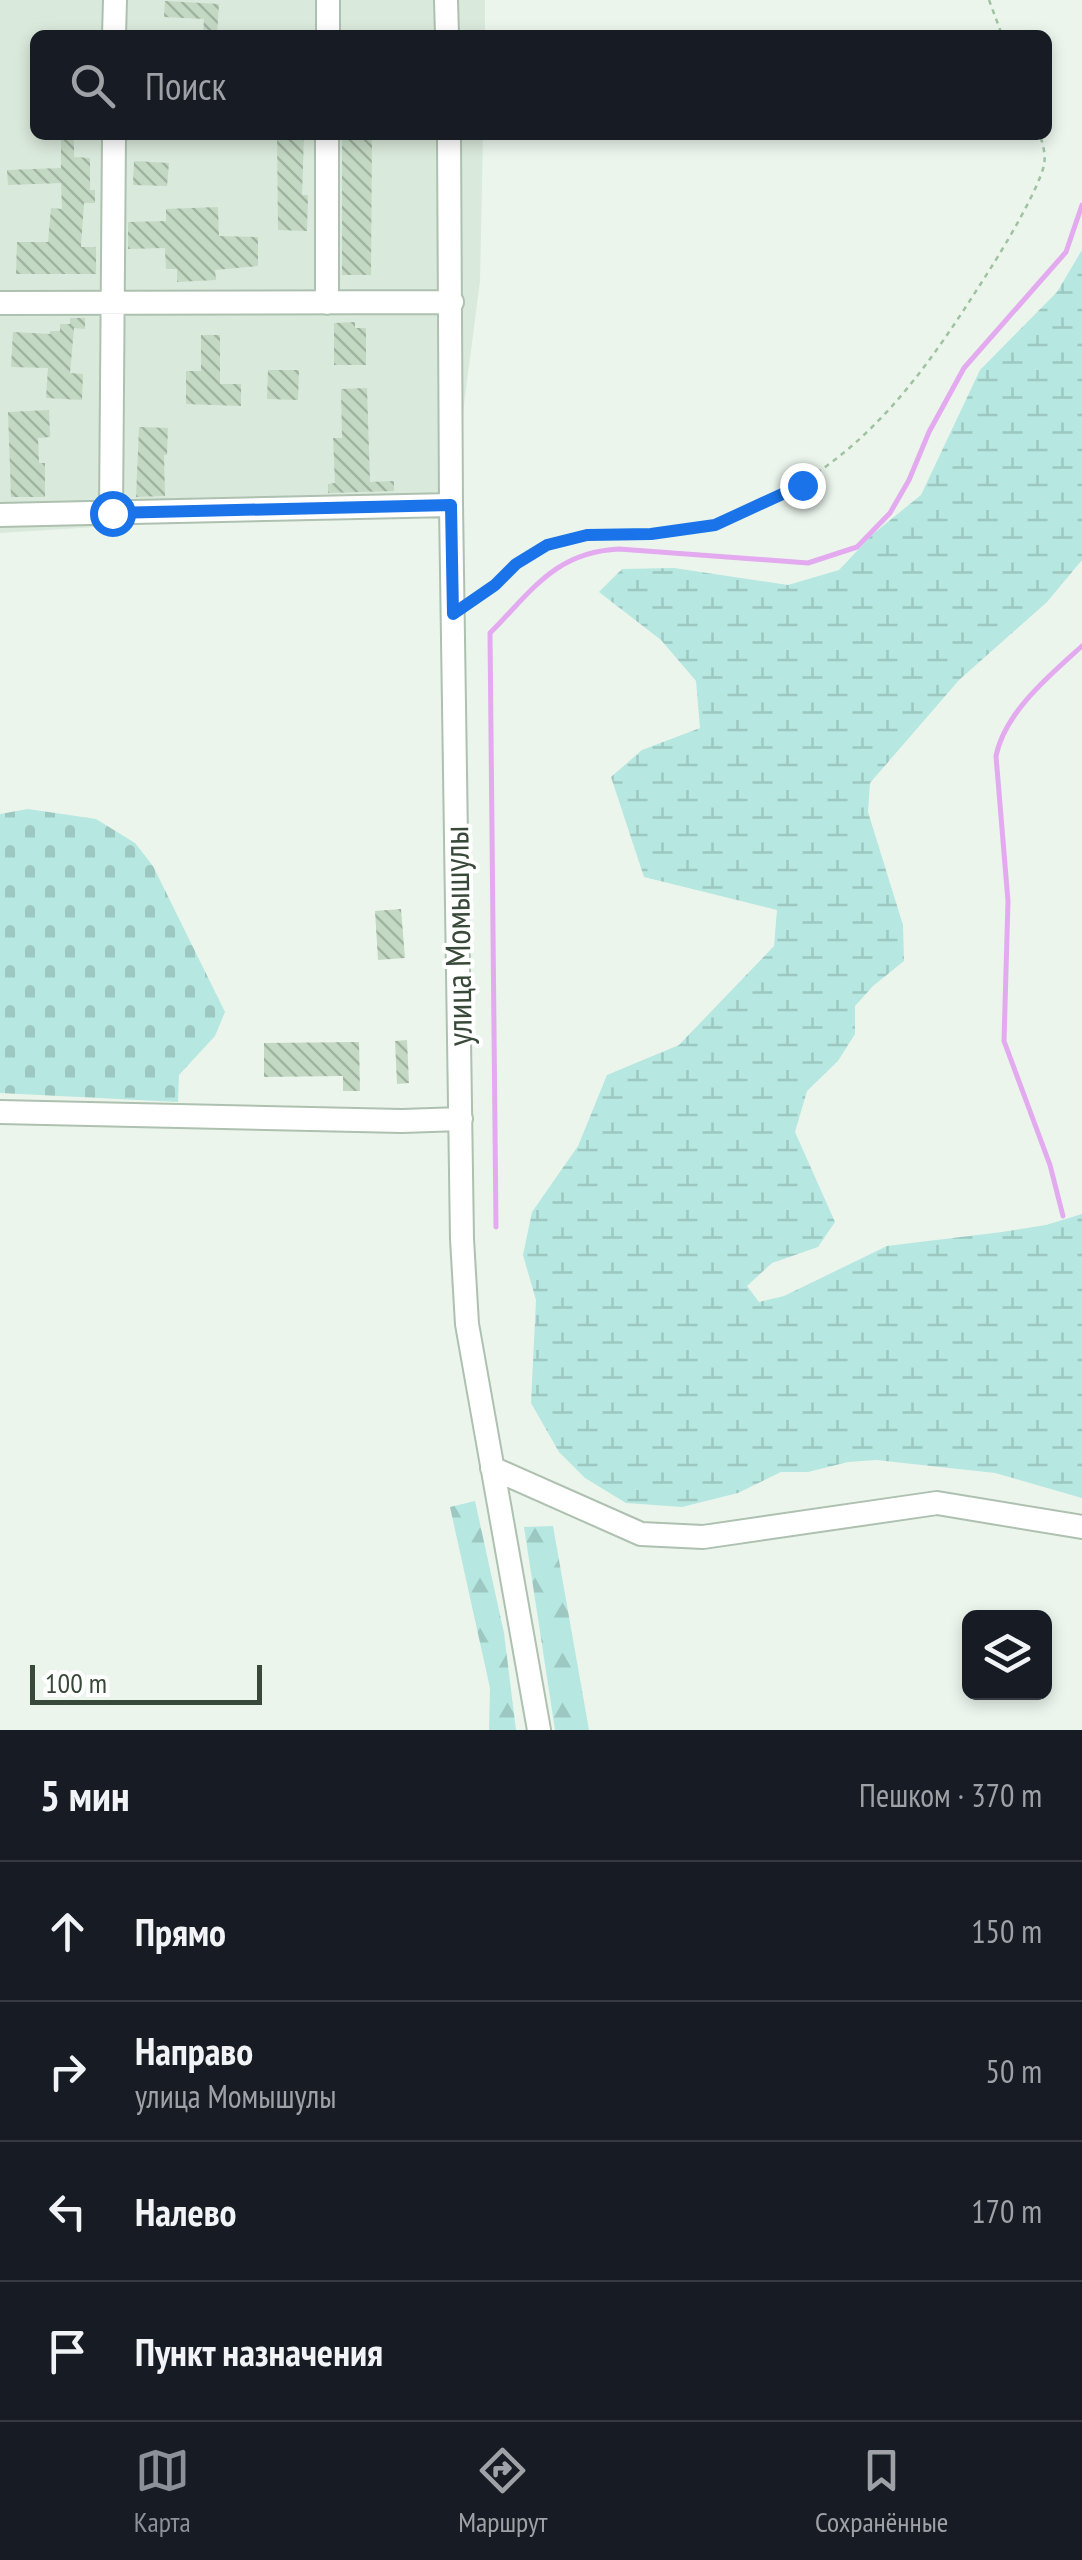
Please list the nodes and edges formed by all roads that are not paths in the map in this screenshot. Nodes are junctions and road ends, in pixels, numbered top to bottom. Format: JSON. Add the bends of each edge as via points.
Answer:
{"nodes":[{"id":1,"x":114,"y":0,"type":"edge"},
{"id":2,"x":328,"y":0,"type":"edge"},
{"id":3,"x":446,"y":0,"type":"edge"},
{"id":4,"x":114,"y":30,"type":"edge"},
{"id":5,"x":328,"y":30,"type":"edge"},
{"id":6,"x":446,"y":30,"type":"edge"},
{"id":7,"x":114,"y":140,"type":"edge"},
{"id":8,"x":328,"y":140,"type":"edge"},
{"id":9,"x":449,"y":140,"type":"edge"},
{"id":10,"x":452,"y":302,"type":"junction"},
{"id":11,"x":0,"y":303,"type":"edge"},
{"id":12,"x":327,"y":304,"type":"junction"},
{"id":13,"x":113,"y":305,"type":"junction"},
{"id":14,"x":451,"y":505,"type":"junction"},
{"id":15,"x":112,"y":513,"type":"junction"},
{"id":16,"x":0,"y":515,"type":"edge"},
{"id":17,"x":0,"y":1112,"type":"edge"},
{"id":18,"x":461,"y":1119,"type":"junction"},
{"id":19,"x":492,"y":1468,"type":"junction"},
{"id":20,"x":1082,"y":1526,"type":"edge"},
{"id":21,"x":539,"y":1730,"type":"edge"}],
"edges":[{"from":1,"to":4,"type":"street"},
{"from":2,"to":5,"type":"street"},
{"from":3,"to":6,"type":"street"},
{"from":7,"to":13,"type":"street"},
{"from":8,"to":12,"type":"street"},
{"from":9,"to":10,"type":"street","name":"улица Момышулы"},
{"from":10,"to":12,"type":"street"},
{"from":10,"to":14,"type":"street","name":"улица Момышулы"},
{"from":11,"to":13,"type":"street"},
{"from":12,"to":13,"type":"street"},
{"from":13,"to":15,"type":"street"},
{"from":14,"to":15,"type":"street"},
{"from":14,"to":18,"type":"street","name":"улица Момышулы"},
{"from":15,"to":16,"type":"street"},
{"from":17,"to":18,"type":"street"},
{"from":18,"to":19,"type":"street","name":"улица Момышулы","via":[[468,1324]]},
{"from":19,"to":20,"type":"street","via":[[641,1534],[702,1537],[937,1503]]},
{"from":19,"to":21,"type":"street","name":"улица Момышулы"}]}
